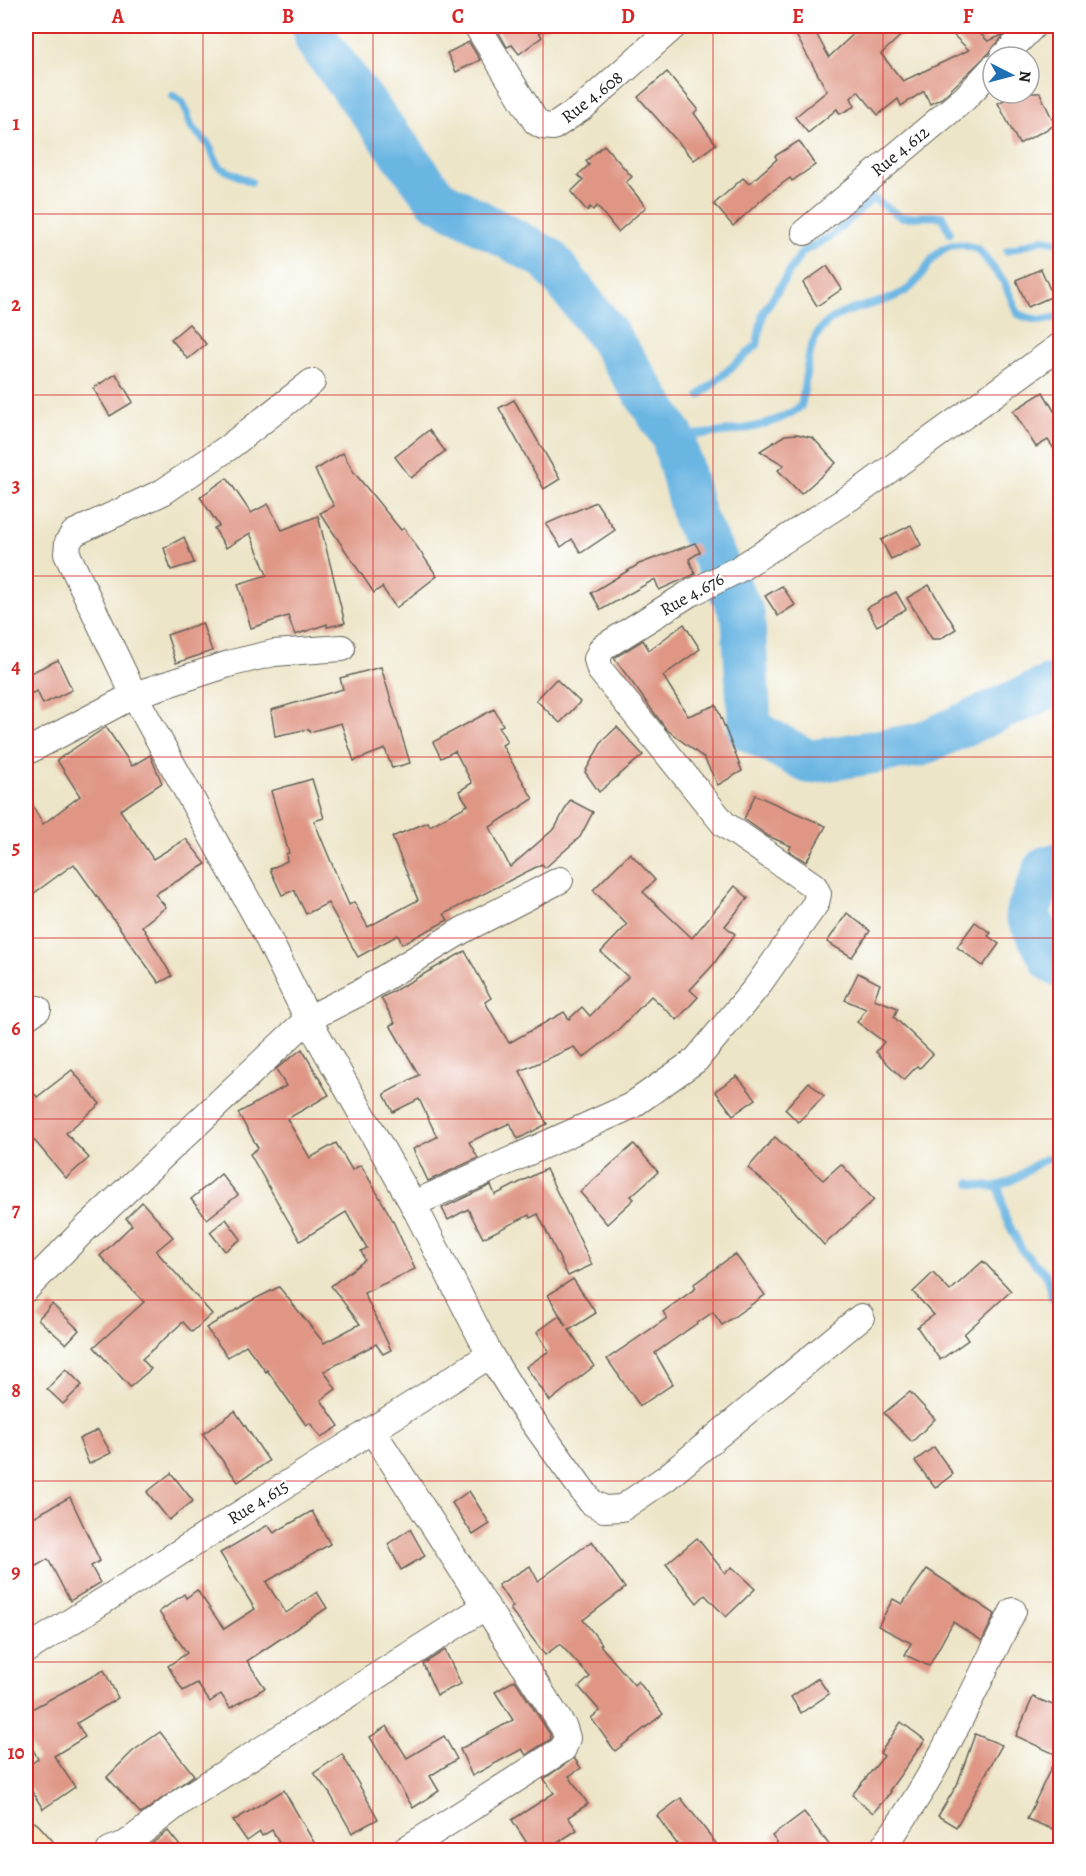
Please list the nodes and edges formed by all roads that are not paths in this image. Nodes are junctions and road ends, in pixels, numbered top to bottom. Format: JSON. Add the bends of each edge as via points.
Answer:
{"nodes":[{"id":1,"x":477,"y":26,"type":"edge"},
{"id":2,"x":674,"y":26,"type":"edge"},
{"id":3,"x":1033,"y":26,"type":"edge"},
{"id":4,"x":1015,"y":45,"type":"edge"},
{"id":5,"x":981,"y":81,"type":"edge"},
{"id":6,"x":805,"y":232,"type":"dead end"},
{"id":7,"x":1060,"y":346,"type":"edge"},
{"id":8,"x":312,"y":382,"type":"dead end"},
{"id":9,"x":342,"y":648,"type":"dead end"},
{"id":10,"x":134,"y":695,"type":"junction"},
{"id":11,"x":26,"y":752,"type":"edge"},
{"id":12,"x":560,"y":880,"type":"dead end"},
{"id":13,"x":308,"y":1019,"type":"junction"},
{"id":14,"x":413,"y":1204,"type":"junction"},
{"id":15,"x":26,"y":1289,"type":"edge"},
{"id":16,"x":861,"y":1317,"type":"dead end"},
{"id":17,"x":490,"y":1355,"type":"junction"},
{"id":18,"x":372,"y":1430,"type":"junction"},
{"id":19,"x":486,"y":1606,"type":"junction"},
{"id":20,"x":1012,"y":1611,"type":"dead end"},
{"id":21,"x":26,"y":1650,"type":"edge"},
{"id":22,"x":26,"y":1837,"type":"edge"},
{"id":23,"x":38,"y":1851,"type":"edge"},
{"id":24,"x":110,"y":1851,"type":"edge"},
{"id":25,"x":405,"y":1851,"type":"edge"},
{"id":26,"x":881,"y":1851,"type":"edge"}],
"edges":[{"from":1,"to":2,"type":"street","name":"Rue 4.608","via":[[536,122],[543,126],[553,126],[583,107]]},
{"from":3,"to":4,"type":"street"},
{"from":5,"to":6,"type":"street","name":"Rue 4.612"},
{"from":7,"to":14,"type":"street","name":"Rue 4.676","via":[[860,490],[739,569],[687,595],[602,648],[597,659],[600,670],[724,824],[814,886],[818,894],[816,903],[756,988],[696,1060],[631,1106]]},
{"from":8,"to":10,"type":"street","via":[[185,478],[74,533],[68,542],[67,554]]},
{"from":9,"to":10,"type":"street","via":[[264,655]]},
{"from":10,"to":11,"type":"street"},
{"from":10,"to":13,"type":"street","via":[[266,934]]},
{"from":12,"to":13,"type":"street","via":[[463,930]]},
{"from":13,"to":14,"type":"street"},
{"from":13,"to":15,"type":"street","via":[[82,1231]]},
{"from":14,"to":17,"type":"street"},
{"from":16,"to":17,"type":"street","via":[[666,1478],[622,1508],[604,1509],[591,1502]]},
{"from":17,"to":18,"type":"street","name":"Rue 4.615"},
{"from":18,"to":19,"type":"street"},
{"from":18,"to":21,"type":"street","name":"Rue 4.615"},
{"from":19,"to":24,"type":"street"},
{"from":19,"to":25,"type":"street","via":[[548,1701],[567,1738],[563,1749]]},
{"from":20,"to":26,"type":"street","via":[[956,1726],[901,1825]]},
{"from":22,"to":23,"type":"street"}]}
